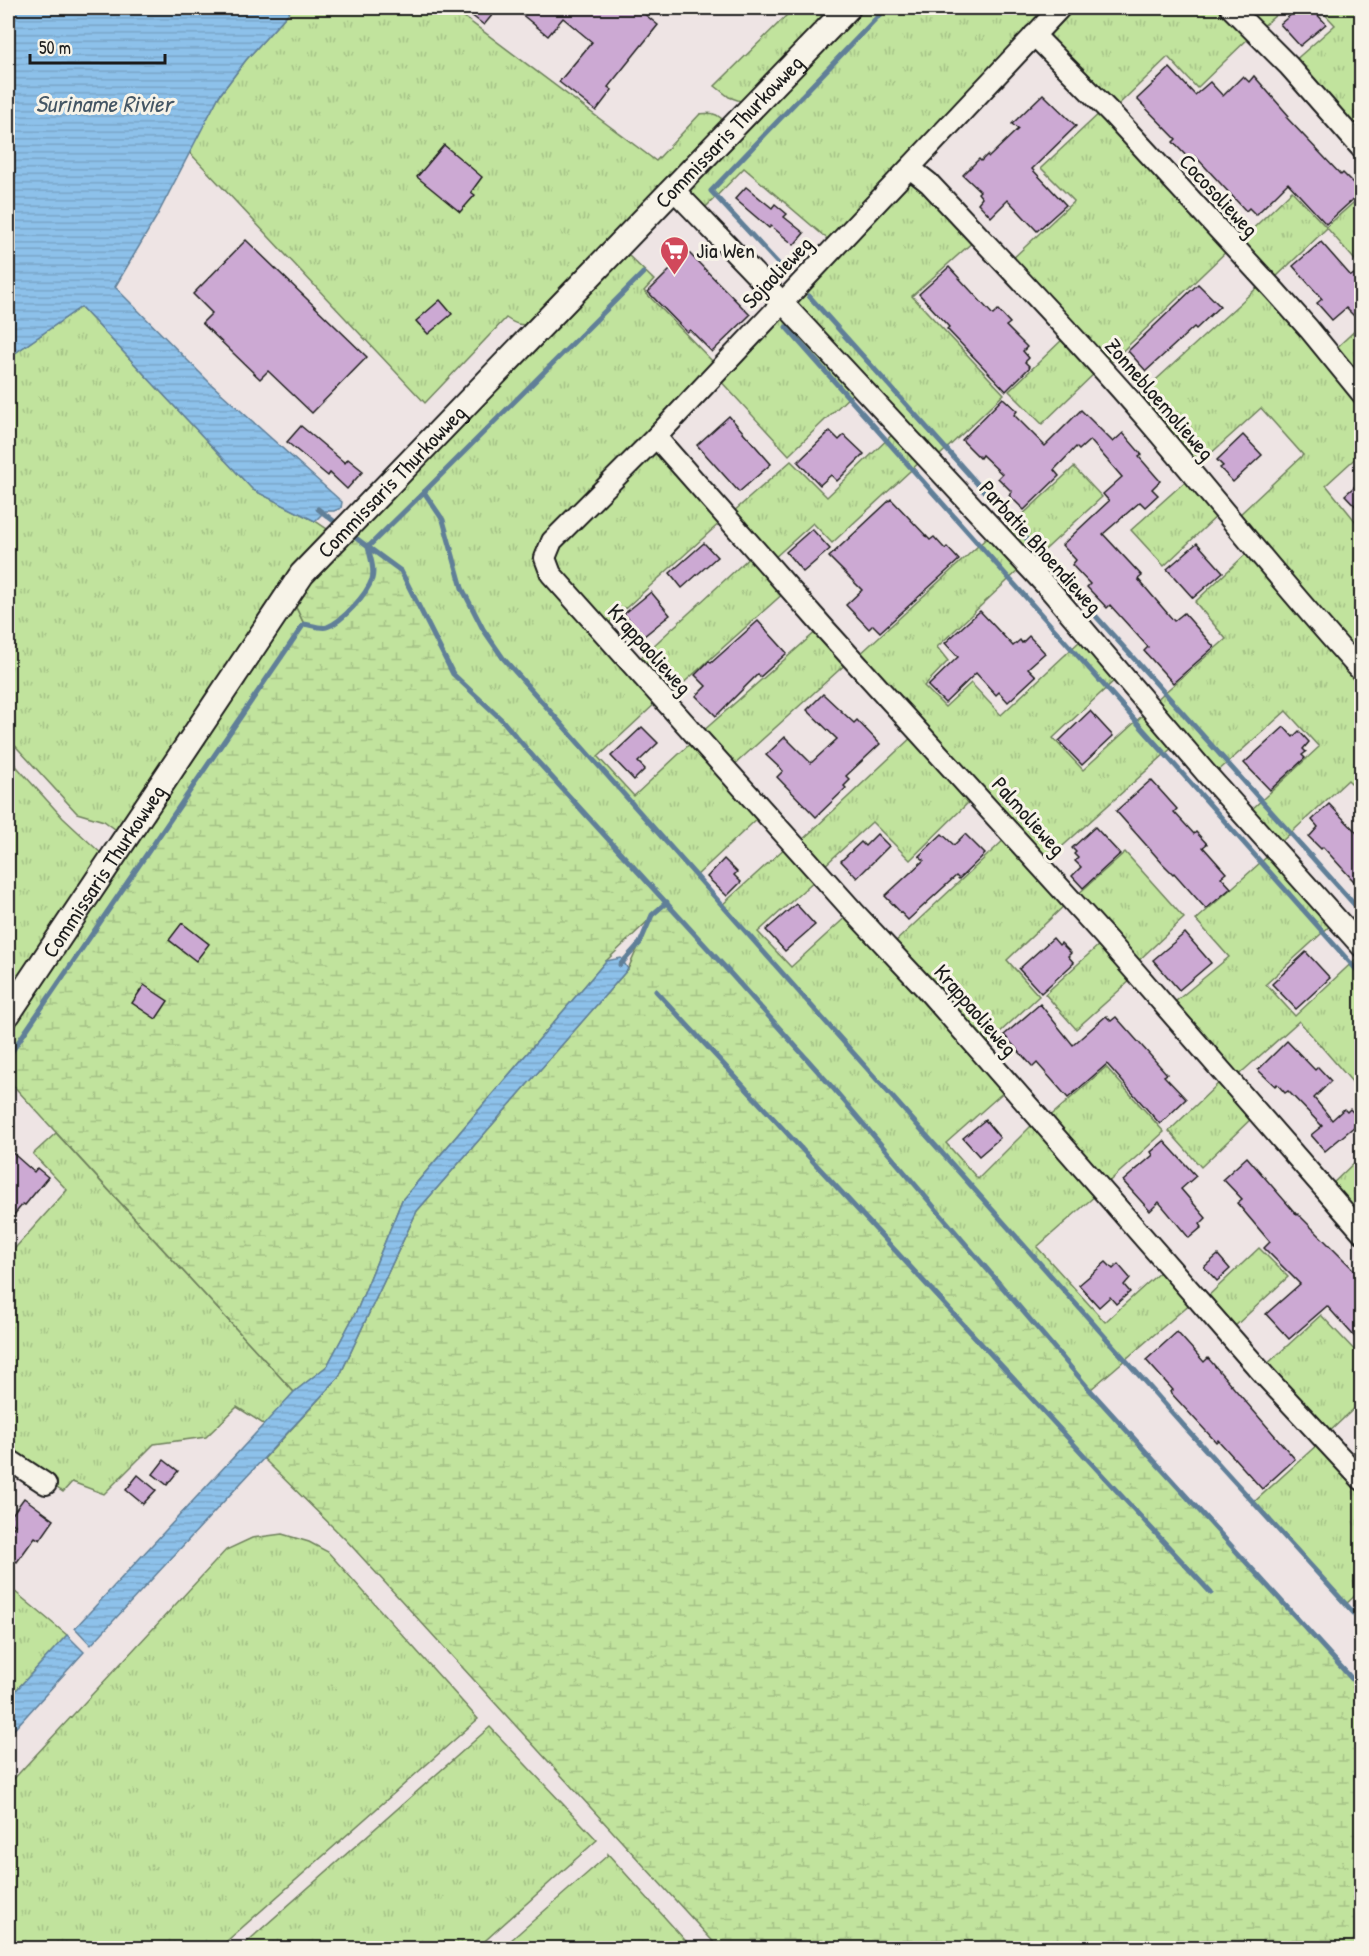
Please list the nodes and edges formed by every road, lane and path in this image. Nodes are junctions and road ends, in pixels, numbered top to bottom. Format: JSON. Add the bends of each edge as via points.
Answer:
{"nodes":[{"id":1,"x":848,"y":8,"type":"edge"},
{"id":2,"x":1060,"y":8,"type":"edge"},
{"id":3,"x":1231,"y":8,"type":"edge"},
{"id":4,"x":1034,"y":35,"type":"junction"},
{"id":5,"x":1362,"y":149,"type":"edge"},
{"id":6,"x":910,"y":168,"type":"junction"},
{"id":7,"x":673,"y":189,"type":"junction"},
{"id":8,"x":782,"y":302,"type":"junction"},
{"id":9,"x":1362,"y":394,"type":"edge"},
{"id":10,"x":656,"y":436,"type":"junction"},
{"id":11,"x":551,"y":574,"type":"joint"},
{"id":12,"x":1362,"y":672,"type":"edge"},
{"id":13,"x":1362,"y":947,"type":"edge"},
{"id":14,"x":8,"y":1014,"type":"edge"},
{"id":15,"x":1362,"y":1232,"type":"edge"},
{"id":16,"x":8,"y":1459,"type":"edge"},
{"id":17,"x":1362,"y":1480,"type":"edge"},
{"id":18,"x":46,"y":1484,"type":"dead end"}],
"edges":[{"from":1,"to":7,"type":"main road","name":"Commissaris Thurkowweg"},
{"from":2,"to":4,"type":"street","name":"Sojaolieweg"},
{"from":3,"to":5,"type":"street","via":[[1290,66]]},
{"from":4,"to":6,"type":"street","name":"Sojaolieweg"},
{"from":4,"to":9,"type":"street","name":"Cocosolieweg","via":[[1310,329]]},
{"from":6,"to":8,"type":"street","name":"Sojaolieweg"},
{"from":6,"to":12,"type":"street","name":"Zonnebloemolieweg","via":[[1092,356]]},
{"from":7,"to":8,"type":"street","name":"Parbatie Bhoendieweg"},
{"from":7,"to":14,"type":"main road","name":"Commissaris Thurkowweg","via":[[302,574]]},
{"from":8,"to":10,"type":"street","name":"Sojaolieweg"},
{"from":8,"to":13,"type":"street","name":"Parbatie Bhoendieweg","via":[[1051,591],[1205,772]]},
{"from":10,"to":11,"type":"street","name":"Sojaolieweg","via":[[552,541],[545,558]]},
{"from":10,"to":15,"type":"street","name":"Palmolieweg"},
{"from":11,"to":17,"type":"street","name":"Krappaolieweg","via":[[926,989],[1264,1376]]},
{"from":16,"to":18,"type":"street"}]}
